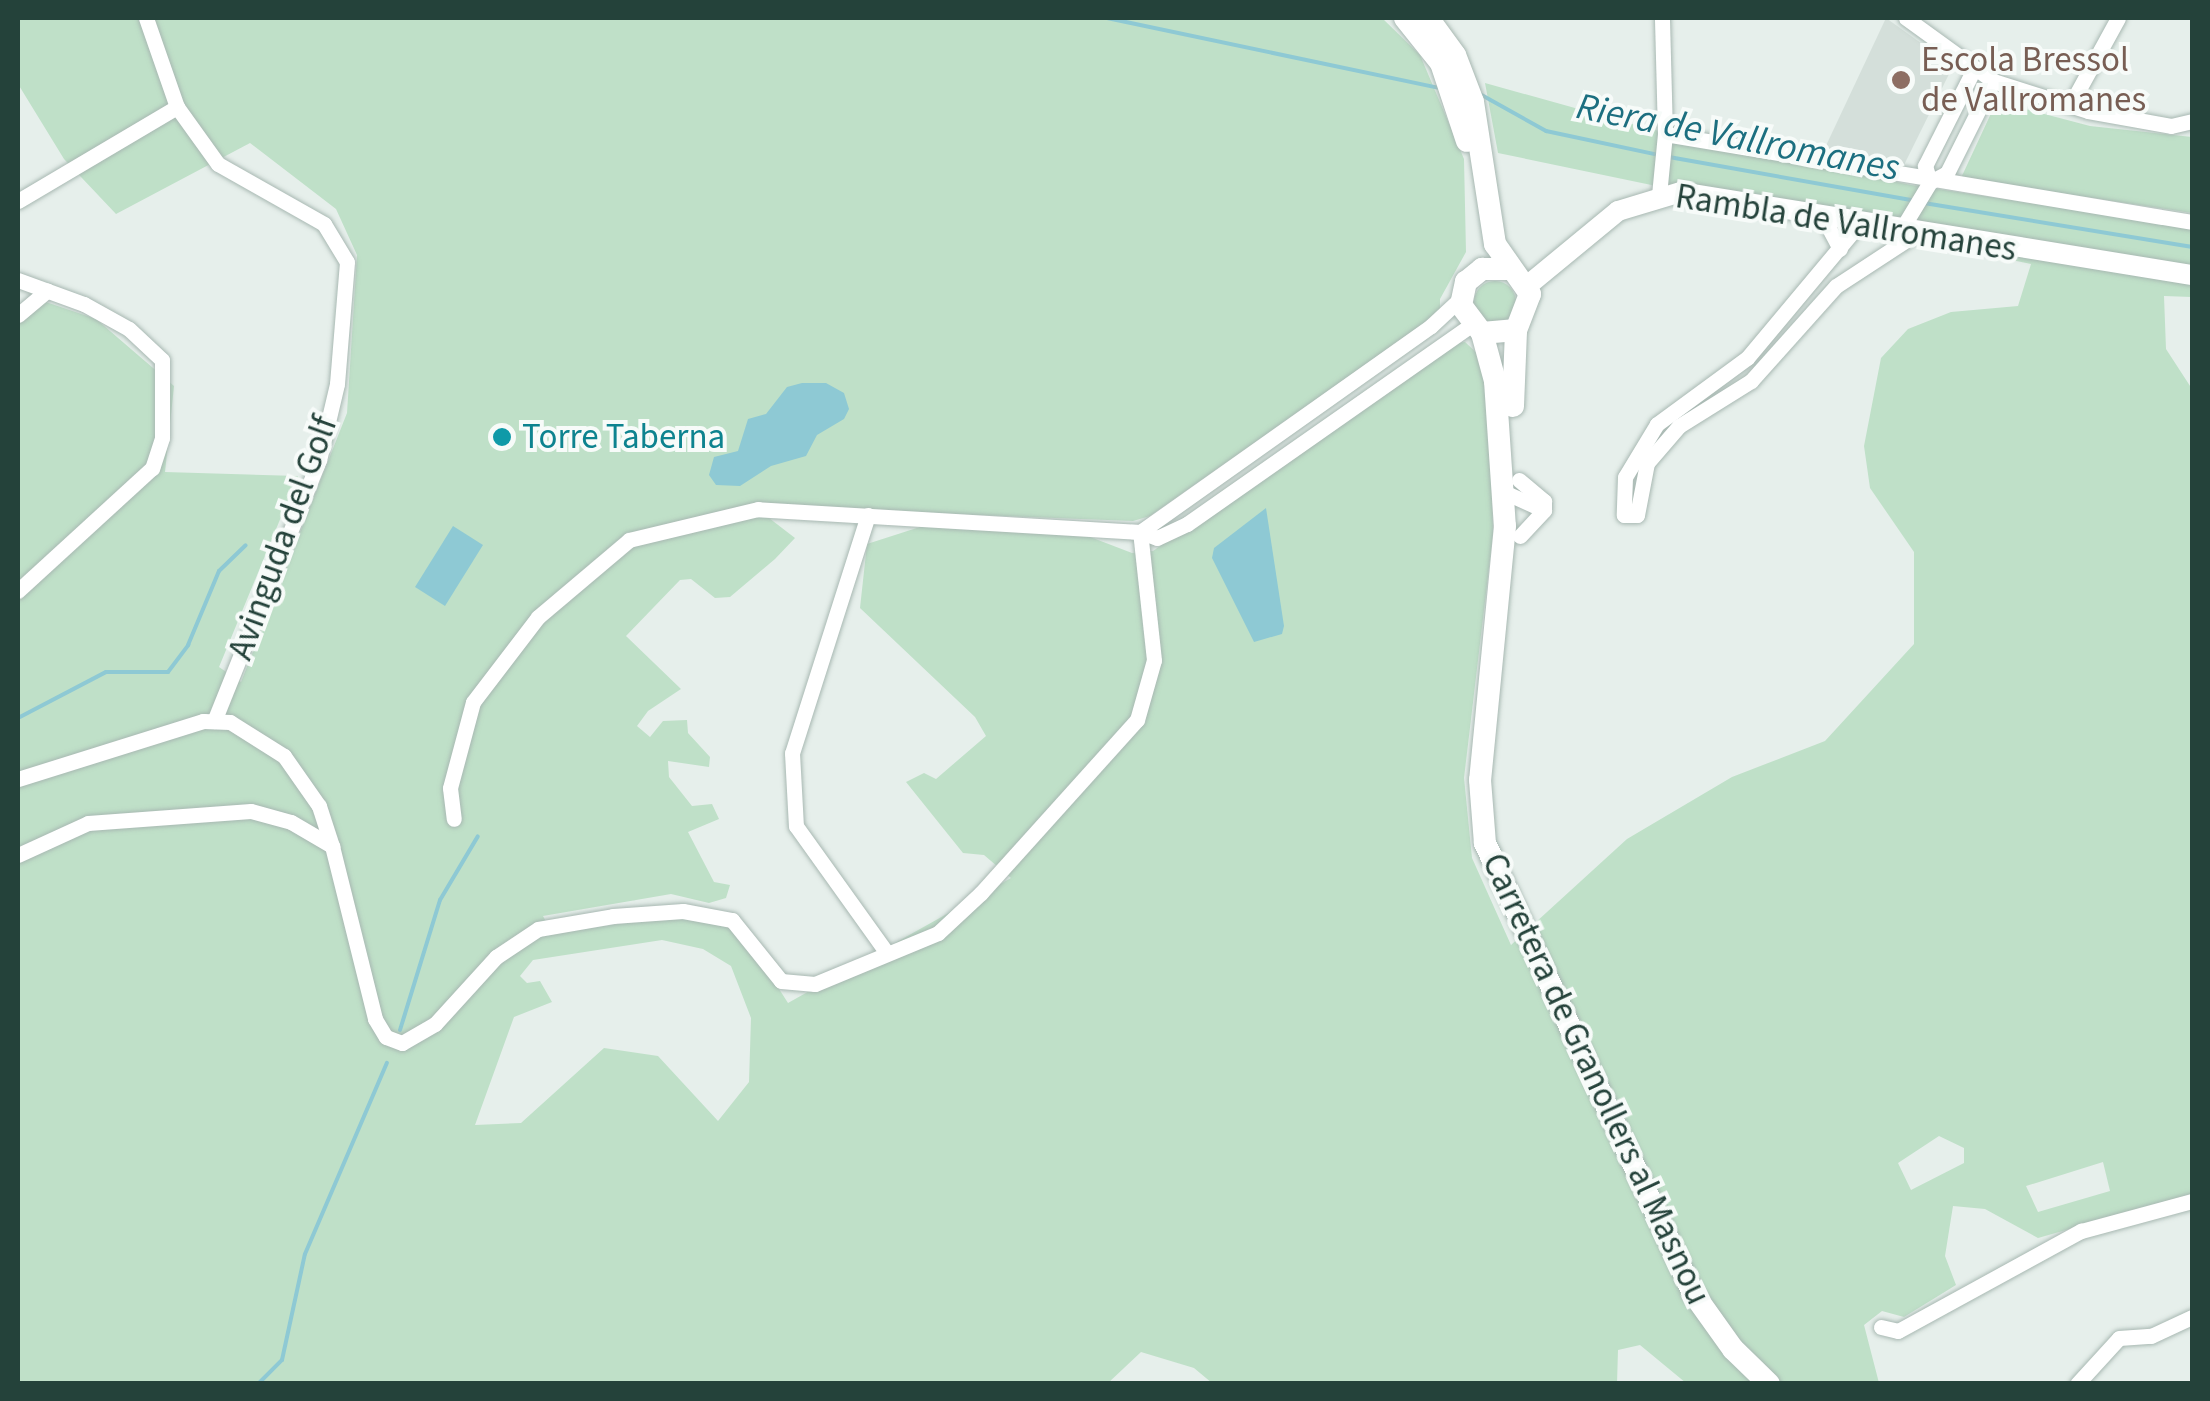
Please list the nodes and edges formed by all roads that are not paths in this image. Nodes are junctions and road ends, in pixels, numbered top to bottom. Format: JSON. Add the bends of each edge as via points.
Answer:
{"nodes":[{"id":1,"x":146,"y":18,"type":"edge"},
{"id":2,"x":1406,"y":18,"type":"edge"},
{"id":3,"x":1428,"y":18,"type":"edge"},
{"id":4,"x":1662,"y":18,"type":"edge"},
{"id":5,"x":1906,"y":18,"type":"edge"},
{"id":6,"x":2118,"y":18,"type":"edge"},
{"id":7,"x":1972,"y":71,"type":"junction"},
{"id":8,"x":1456,"y":76,"type":"junction"},
{"id":9,"x":1993,"y":82,"type":"junction"},
{"id":10,"x":2072,"y":102,"type":"junction"},
{"id":11,"x":177,"y":107,"type":"junction"},
{"id":12,"x":1470,"y":121,"type":"junction"},
{"id":13,"x":2192,"y":121,"type":"edge"},
{"id":14,"x":1665,"y":134,"type":"junction"},
{"id":15,"x":1930,"y":182,"type":"junction"},
{"id":16,"x":1659,"y":194,"type":"junction"},
{"id":17,"x":18,"y":201,"type":"edge"},
{"id":18,"x":1822,"y":218,"type":"junction"},
{"id":19,"x":2192,"y":222,"type":"edge"},
{"id":20,"x":1866,"y":225,"type":"junction"},
{"id":21,"x":1909,"y":232,"type":"junction"},
{"id":22,"x":1840,"y":249,"type":"junction"},
{"id":23,"x":1881,"y":256,"type":"junction"},
{"id":24,"x":1474,"y":273,"type":"junction"},
{"id":25,"x":2192,"y":276,"type":"edge"},
{"id":26,"x":1519,"y":277,"type":"junction"},
{"id":27,"x":18,"y":280,"type":"edge"},
{"id":28,"x":47,"y":291,"type":"junction"},
{"id":29,"x":1461,"y":298,"type":"junction"},
{"id":30,"x":18,"y":315,"type":"edge"},
{"id":31,"x":1476,"y":329,"type":"junction"},
{"id":32,"x":1516,"y":330,"type":"junction"},
{"id":33,"x":1514,"y":492,"type":"junction"},
{"id":34,"x":1544,"y":510,"type":"junction"},
{"id":35,"x":868,"y":515,"type":"junction"},
{"id":36,"x":1140,"y":532,"type":"junction"},
{"id":37,"x":1520,"y":536,"type":"junction"},
{"id":38,"x":18,"y":591,"type":"edge"},
{"id":39,"x":214,"y":721,"type":"junction"},
{"id":40,"x":1482,"y":750,"type":"junction"},
{"id":41,"x":18,"y":779,"type":"edge"},
{"id":42,"x":454,"y":819,"type":"dead end"},
{"id":43,"x":332,"y":846,"type":"junction"},
{"id":44,"x":18,"y":854,"type":"edge"},
{"id":45,"x":887,"y":953,"type":"junction"},
{"id":46,"x":2192,"y":1202,"type":"edge"},
{"id":47,"x":2192,"y":1318,"type":"edge"},
{"id":48,"x":1881,"y":1327,"type":"dead end"},
{"id":49,"x":1769,"y":1384,"type":"edge"},
{"id":50,"x":2077,"y":1384,"type":"edge"}],
"edges":[{"from":1,"to":11,"type":"street","name":"Avinguda del Golf"},
{"from":2,"to":8,"type":"main road"},
{"from":3,"to":8,"type":"main road"},
{"from":4,"to":14,"type":"street"},
{"from":5,"to":7,"type":"street"},
{"from":6,"to":10,"type":"street"},
{"from":7,"to":9,"type":"street"},
{"from":7,"to":15,"type":"street","via":[[1925,166]]},
{"from":8,"to":12,"type":"main road"},
{"from":9,"to":10,"type":"street"},
{"from":9,"to":15,"type":"street","via":[[1946,173]]},
{"from":10,"to":13,"type":"street","via":[[2170,126]]},
{"from":11,"to":17,"type":"street"},
{"from":11,"to":39,"type":"street","name":"Avinguda del Golf","via":[[218,164],[324,224],[347,262],[337,384],[319,460]]},
{"from":12,"to":24,"type":"main road","via":[[1479,231]]},
{"from":12,"to":26,"type":"main road","via":[[1495,244]]},
{"from":14,"to":15,"type":"street","name":"Rambla de Vallromanes"},
{"from":14,"to":16,"type":"street"},
{"from":15,"to":19,"type":"street","name":"Rambla de Vallromanes"},
{"from":15,"to":21,"type":"street"},
{"from":16,"to":18,"type":"street","name":"Rambla de Vallromanes","via":[[1681,192]]},
{"from":16,"to":26,"type":"street","name":"Rambla de Vallromanes","via":[[1618,211]]},
{"from":18,"to":20,"type":"street","name":"Rambla de Vallromanes"},
{"from":18,"to":22,"type":"street"},
{"from":20,"to":21,"type":"street","name":"Rambla de Vallromanes"},
{"from":20,"to":22,"type":"street"},
{"from":20,"to":23,"type":"street"},
{"from":21,"to":23,"type":"street"},
{"from":21,"to":25,"type":"street","name":"Rambla de Vallromanes"},
{"from":22,"to":23,"type":"street","via":[[1747,358],[1658,424],[1625,478],[1624,515],[1637,515],[1647,464],[1679,426],[1751,381],[1817,302]]},
{"from":24,"to":26,"type":"main road","via":[[1491,266]]},
{"from":24,"to":29,"type":"main road"},
{"from":26,"to":32,"type":"main road","via":[[1530,308]]},
{"from":27,"to":28,"type":"street"},
{"from":28,"to":30,"type":"street"},
{"from":28,"to":38,"type":"street","via":[[128,329],[162,360],[162,438],[152,468]]},
{"from":29,"to":31,"type":"main road"},
{"from":29,"to":36,"type":"street"},
{"from":31,"to":32,"type":"main road"},
{"from":31,"to":33,"type":"main road","name":"Carretera de Granollers al Masnou","via":[[1493,361]]},
{"from":31,"to":36,"type":"street","via":[[1187,524],[1157,538]]},
{"from":32,"to":33,"type":"main road","name":"Carretera de Granollers al Masnou","via":[[1510,381]]},
{"from":33,"to":34,"type":"street"},
{"from":33,"to":34,"type":"street","via":[[1544,501]]},
{"from":33,"to":37,"type":"main road","name":"Carretera de Granollers al Masnou"},
{"from":33,"to":40,"type":"main road","name":"Carretera de Granollers al Masnou"},
{"from":34,"to":37,"type":"street"},
{"from":35,"to":36,"type":"street"},
{"from":35,"to":42,"type":"street","via":[[758,509],[630,540],[538,616],[474,702],[450,788]]},
{"from":35,"to":45,"type":"street","via":[[792,753],[796,826]]},
{"from":36,"to":45,"type":"street","via":[[1154,660],[1137,720],[981,893],[938,933]]},
{"from":37,"to":40,"type":"main road","name":"Carretera de Granollers al Masnou"},
{"from":39,"to":41,"type":"street"},
{"from":39,"to":43,"type":"street","via":[[230,722],[284,756],[319,806]]},
{"from":40,"to":49,"type":"main road","name":"Carretera de Granollers al Masnou","via":[[1480,822],[1499,882],[1693,1293]]},
{"from":43,"to":44,"type":"street","via":[[291,822],[251,812],[88,823]]},
{"from":43,"to":45,"type":"street","via":[[374,1020],[386,1037],[402,1043],[435,1024],[496,957],[538,929],[682,910],[732,920],[781,981],[793,986],[815,984]]},
{"from":46,"to":48,"type":"street","via":[[2081,1230],[1898,1330]]},
{"from":47,"to":50,"type":"street","via":[[2150,1336],[2119,1338]]}]}
